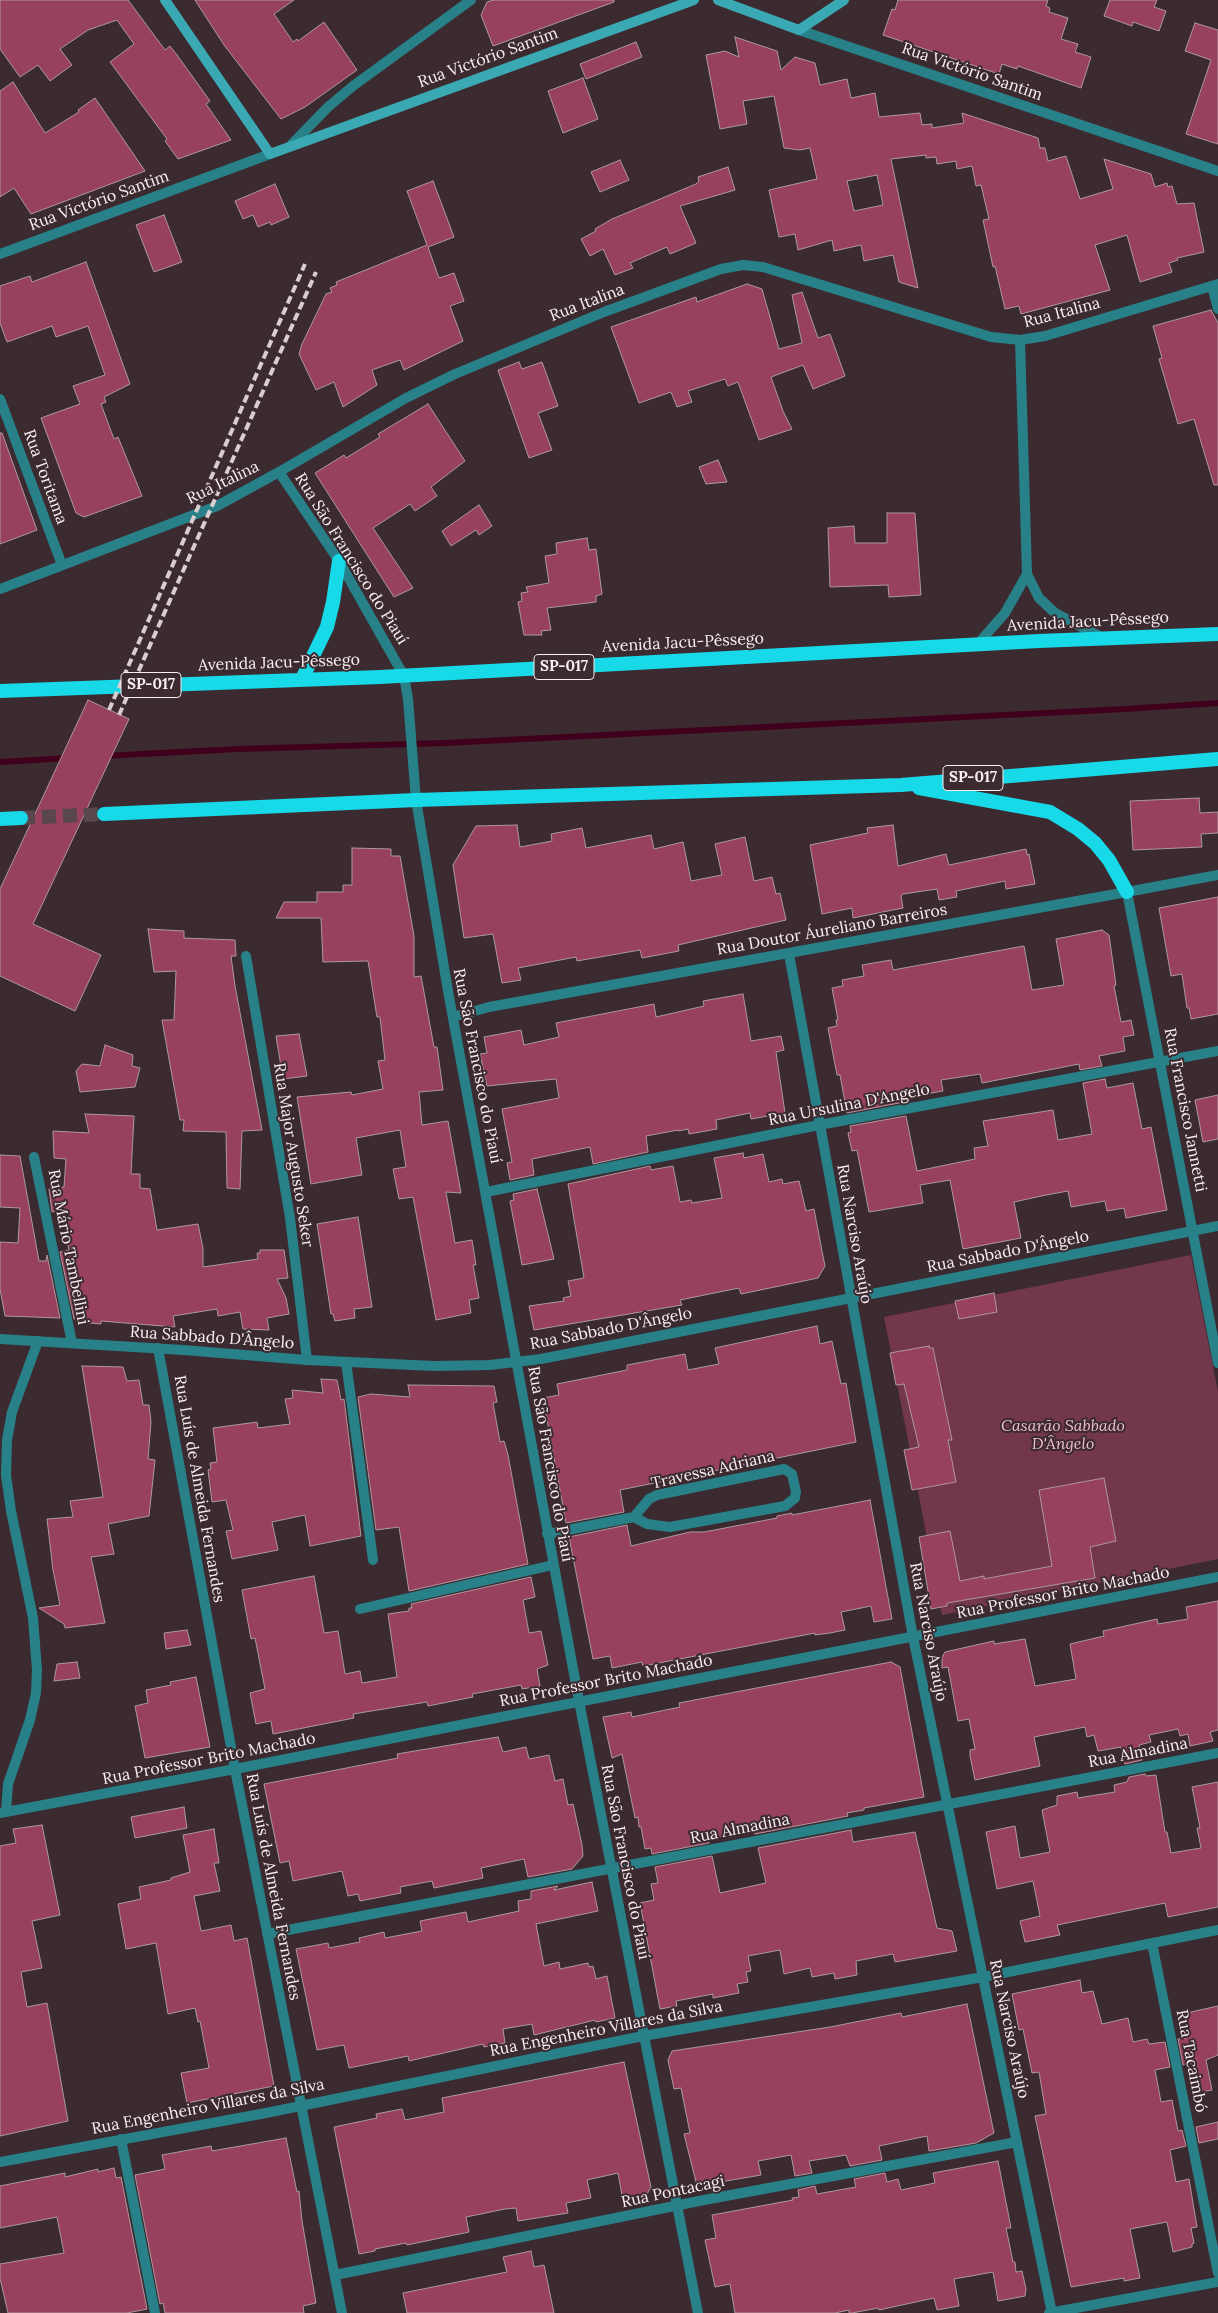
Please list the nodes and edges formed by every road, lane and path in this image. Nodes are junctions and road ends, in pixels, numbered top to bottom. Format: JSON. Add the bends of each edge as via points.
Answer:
{"nodes":[{"id":1,"x":165,"y":0,"type":"edge"},
{"id":2,"x":471,"y":0,"type":"edge"},
{"id":3,"x":694,"y":0,"type":"edge"},
{"id":4,"x":718,"y":0,"type":"edge"},
{"id":5,"x":844,"y":0,"type":"edge"},
{"id":6,"x":799,"y":30,"type":"junction"},
{"id":7,"x":292,"y":144,"type":"junction"},
{"id":8,"x":270,"y":154,"type":"junction"},
{"id":9,"x":1218,"y":171,"type":"edge"},
{"id":10,"x":0,"y":254,"type":"edge"},
{"id":11,"x":1215,"y":285,"type":"edge"},
{"id":12,"x":1218,"y":308,"type":"edge"},
{"id":13,"x":1020,"y":340,"type":"junction"},
{"id":14,"x":0,"y":399,"type":"edge"},
{"id":15,"x":279,"y":472,"type":"junction"},
{"id":16,"x":339,"y":561,"type":"junction"},
{"id":17,"x":62,"y":565,"type":"junction"},
{"id":18,"x":1027,"y":574,"type":"junction"},
{"id":19,"x":0,"y":589,"type":"edge"},
{"id":20,"x":1218,"y":634,"type":"edge"},
{"id":21,"x":1105,"y":639,"type":"junction"},
{"id":22,"x":976,"y":646,"type":"junction"},
{"id":23,"x":404,"y":676,"type":"junction"},
{"id":24,"x":302,"y":679,"type":"junction"},
{"id":25,"x":0,"y":691,"type":"edge"},
{"id":26,"x":1218,"y":759,"type":"edge"},
{"id":27,"x":901,"y":785,"type":"junction"},
{"id":28,"x":416,"y":800,"type":"junction"},
{"id":29,"x":104,"y":814,"type":"tunnel mouth"},
{"id":30,"x":21,"y":818,"type":"tunnel mouth"},
{"id":31,"x":0,"y":819,"type":"edge"},
{"id":32,"x":1218,"y":875,"type":"edge"},
{"id":33,"x":1127,"y":892,"type":"junction"},
{"id":34,"x":789,"y":954,"type":"junction"},
{"id":35,"x":246,"y":956,"type":"dead end"},
{"id":36,"x":453,"y":1017,"type":"junction"},
{"id":37,"x":1218,"y":1050,"type":"edge"},
{"id":38,"x":1160,"y":1062,"type":"junction"},
{"id":39,"x":819,"y":1125,"type":"junction"},
{"id":40,"x":34,"y":1157,"type":"dead end"},
{"id":41,"x":486,"y":1192,"type":"junction"},
{"id":42,"x":1218,"y":1226,"type":"edge"},
{"id":43,"x":1193,"y":1230,"type":"junction"},
{"id":44,"x":850,"y":1298,"type":"junction"},
{"id":45,"x":0,"y":1339,"type":"edge"},
{"id":46,"x":38,"y":1341,"type":"junction"},
{"id":47,"x":72,"y":1343,"type":"junction"},
{"id":48,"x":158,"y":1348,"type":"junction"},
{"id":49,"x":307,"y":1360,"type":"junction"},
{"id":50,"x":346,"y":1362,"type":"junction"},
{"id":51,"x":517,"y":1362,"type":"junction"},
{"id":52,"x":1218,"y":1362,"type":"edge"},
{"id":53,"x":634,"y":1517,"type":"junction"},
{"id":54,"x":547,"y":1534,"type":"junction"},
{"id":55,"x":373,"y":1560,"type":"dead end"},
{"id":56,"x":553,"y":1565,"type":"junction"},
{"id":57,"x":1218,"y":1577,"type":"edge"},
{"id":58,"x":360,"y":1609,"type":"dead end"},
{"id":59,"x":913,"y":1637,"type":"junction"},
{"id":60,"x":579,"y":1702,"type":"junction"},
{"id":61,"x":1218,"y":1753,"type":"edge"},
{"id":62,"x":235,"y":1769,"type":"junction"},
{"id":63,"x":948,"y":1804,"type":"junction"},
{"id":64,"x":3,"y":1813,"type":"edge"},
{"id":65,"x":611,"y":1869,"type":"junction"},
{"id":66,"x":1218,"y":1930,"type":"edge"},
{"id":67,"x":267,"y":1934,"type":"junction"},
{"id":68,"x":1152,"y":1943,"type":"junction"},
{"id":69,"x":983,"y":1977,"type":"junction"},
{"id":70,"x":643,"y":2036,"type":"junction"},
{"id":71,"x":301,"y":2105,"type":"junction"},
{"id":72,"x":121,"y":2139,"type":"junction"},
{"id":73,"x":1017,"y":2142,"type":"junction"},
{"id":74,"x":0,"y":2162,"type":"edge"},
{"id":75,"x":677,"y":2206,"type":"junction"},
{"id":76,"x":1218,"y":2273,"type":"edge"},
{"id":77,"x":335,"y":2275,"type":"junction"},
{"id":78,"x":1218,"y":2282,"type":"edge"},
{"id":79,"x":155,"y":2313,"type":"edge"},
{"id":80,"x":342,"y":2313,"type":"edge"},
{"id":81,"x":698,"y":2313,"type":"edge"},
{"id":82,"x":1051,"y":2313,"type":"edge"}],
"edges":[{"from":1,"to":8,"type":"main road"},
{"from":2,"to":7,"type":"street","name":"Rua Victório Santim","via":[[353,86]]},
{"from":3,"to":7,"type":"main road","name":"Rua Victório Santim"},
{"from":4,"to":6,"type":"main road","name":"Rua Victório Santim"},
{"from":5,"to":6,"type":"main road"},
{"from":6,"to":9,"type":"street","name":"Rua Victório Santim"},
{"from":7,"to":8,"type":"main road","name":"Rua Victório Santim"},
{"from":8,"to":10,"type":"street","name":"Rua Victório Santim"},
{"from":11,"to":12,"type":"street"},
{"from":11,"to":13,"type":"street","name":"Rua Italina","via":[[1044,336]]},
{"from":13,"to":15,"type":"street","name":"Rua Italina","via":[[992,337],[763,267],[742,265],[721,269],[604,312],[470,367],[406,398]]},
{"from":13,"to":18,"type":"street"},
{"from":14,"to":17,"type":"street","name":"Rua Toritama"},
{"from":15,"to":16,"type":"street","name":"Rua São Francisco do Piauí"},
{"from":15,"to":17,"type":"street","name":"Rua Italina","via":[[217,506]]},
{"from":16,"to":23,"type":"street","name":"Rua São Francisco do Piauí"},
{"from":16,"to":24,"type":"highway","via":[[327,627]]},
{"from":17,"to":19,"type":"street","name":"Rua Italina"},
{"from":18,"to":21,"type":"street","via":[[1040,598],[1055,613]]},
{"from":18,"to":22,"type":"street","via":[[1005,614]]},
{"from":20,"to":21,"type":"highway","name":"Avenida Jacu-Pêssego","number":"SP-017"},
{"from":21,"to":22,"type":"highway","name":"Avenida Jacu-Pêssego","number":"SP-017"},
{"from":22,"to":23,"type":"highway","name":"Avenida Jacu-Pêssego","number":"SP-017"},
{"from":23,"to":24,"type":"highway","name":"Avenida Jacu-Pêssego","number":"SP-017"},
{"from":23,"to":28,"type":"street","name":"Rua São Francisco do Piauí"},
{"from":24,"to":25,"type":"highway","name":"Avenida Jacu-Pêssego","number":"SP-017"},
{"from":26,"to":27,"type":"highway","number":"SP-017"},
{"from":27,"to":28,"type":"highway","number":"SP-017"},
{"from":27,"to":33,"type":"highway","via":[[1050,812],[1095,843]]},
{"from":28,"to":29,"type":"highway","number":"SP-017"},
{"from":28,"to":36,"type":"street","name":"Rua São Francisco do Piauí"},
{"from":30,"to":31,"type":"highway"},
{"from":32,"to":33,"type":"street","name":"Rua Doutor Áureliano Barreiros"},
{"from":33,"to":34,"type":"street","name":"Rua Doutor Áureliano Barreiros"},
{"from":33,"to":38,"type":"street","name":"Rua Francisco Jannetti"},
{"from":34,"to":36,"type":"street","name":"Rua Doutor Áureliano Barreiros","via":[[489,1007]]},
{"from":34,"to":39,"type":"street","name":"Rua Narciso Araújo"},
{"from":35,"to":49,"type":"street","name":"Rua Major Augusto Seker","via":[[290,1218]]},
{"from":36,"to":41,"type":"street","name":"Rua São Francisco do Piauí"},
{"from":37,"to":38,"type":"street","name":"Rua Ursulina D'Angelo"},
{"from":38,"to":39,"type":"street","name":"Rua Ursulina D'Angelo"},
{"from":38,"to":43,"type":"street","name":"Rua Francisco Jannetti"},
{"from":39,"to":41,"type":"street","name":"Rua Ursulina D'Angelo"},
{"from":39,"to":44,"type":"street","name":"Rua Narciso Araújo"},
{"from":40,"to":47,"type":"street","name":"Rua Mário Tambellini"},
{"from":41,"to":51,"type":"street","name":"Rua São Francisco do Piauí"},
{"from":42,"to":43,"type":"street","name":"Rua Sabbado D'Ângelo"},
{"from":43,"to":44,"type":"street","name":"Rua Sabbado D'Ângelo"},
{"from":43,"to":52,"type":"street","name":"Rua Francisco Jannetti"},
{"from":44,"to":51,"type":"street","name":"Rua Sabbado D'Ângelo"},
{"from":44,"to":59,"type":"street","name":"Rua Narciso Araújo"},
{"from":45,"to":46,"type":"street","name":"Rua Sabbado D'Ângelo"},
{"from":46,"to":47,"type":"street","name":"Rua Sabbado D'Ângelo"},
{"from":46,"to":64,"type":"street","via":[[12,1412],[6,1440],[6,1475],[33,1618],[37,1670],[30,1720],[8,1784]]},
{"from":47,"to":48,"type":"street","name":"Rua Sabbado D'Ângelo"},
{"from":48,"to":49,"type":"street","name":"Rua Sabbado D'Ângelo"},
{"from":48,"to":62,"type":"street","name":"Rua Luís de Almeida Fernandes"},
{"from":49,"to":50,"type":"street","name":"Rua Sabbado D'Ângelo"},
{"from":50,"to":51,"type":"street","name":"Rua Sabbado D'Ângelo","via":[[434,1366]]},
{"from":50,"to":55,"type":"street"},
{"from":51,"to":54,"type":"street","name":"Rua São Francisco do Piauí"},
{"from":53,"to":53,"type":"street","name":"Travessa Adriana","via":[[648,1499],[657,1495],[784,1469],[792,1474],[796,1492],[795,1498],[785,1506],[670,1527],[647,1524]]},
{"from":53,"to":54,"type":"street"},
{"from":54,"to":56,"type":"street","name":"Rua São Francisco do Piauí"},
{"from":56,"to":58,"type":"street"},
{"from":56,"to":60,"type":"street","name":"Rua São Francisco do Piauí"},
{"from":57,"to":59,"type":"street","name":"Rua Professor Brito Machado"},
{"from":59,"to":60,"type":"street","name":"Rua Professor Brito Machado"},
{"from":59,"to":63,"type":"street","name":"Rua Narciso Araújo"},
{"from":60,"to":62,"type":"street","name":"Rua Professor Brito Machado"},
{"from":60,"to":65,"type":"street","name":"Rua São Francisco do Piauí"},
{"from":61,"to":63,"type":"street","name":"Rua Almadina"},
{"from":62,"to":64,"type":"street","name":"Rua Professor Brito Machado"},
{"from":62,"to":67,"type":"street","name":"Rua Luís de Almeida Fernandes"},
{"from":63,"to":65,"type":"street","name":"Rua Almadina"},
{"from":63,"to":69,"type":"street","name":"Rua Narciso Araújo"},
{"from":65,"to":67,"type":"street","name":"Rua Almadina"},
{"from":65,"to":70,"type":"street","name":"Rua São Francisco do Piauí"},
{"from":66,"to":68,"type":"street","name":"Rua Engenheiro Villares da Silva"},
{"from":67,"to":71,"type":"street","name":"Rua Luís de Almeida Fernandes"},
{"from":68,"to":69,"type":"street","name":"Rua Engenheiro Villares da Silva"},
{"from":68,"to":76,"type":"street","name":"Rua Tacaimbó"},
{"from":69,"to":70,"type":"street","name":"Rua Engenheiro Villares da Silva"},
{"from":69,"to":73,"type":"street","name":"Rua Narciso Araújo"},
{"from":70,"to":71,"type":"street","name":"Rua Engenheiro Villares da Silva"},
{"from":70,"to":75,"type":"street","name":"Rua São Francisco do Piauí"},
{"from":71,"to":72,"type":"street","name":"Rua Engenheiro Villares da Silva"},
{"from":71,"to":77,"type":"street","name":"Rua Luís de Almeida Fernandes"},
{"from":72,"to":74,"type":"street","name":"Rua Engenheiro Villares da Silva"},
{"from":72,"to":79,"type":"street"},
{"from":73,"to":75,"type":"street","name":"Rua Pontacagi"},
{"from":73,"to":82,"type":"street","name":"Rua Narciso Araújo"},
{"from":75,"to":77,"type":"street","name":"Rua Pontacagi"},
{"from":75,"to":81,"type":"street","name":"Rua São Francisco do Piauí"},
{"from":77,"to":80,"type":"street","name":"Rua Luís de Almeida Fernandes"},
{"from":78,"to":82,"type":"street"}]}
